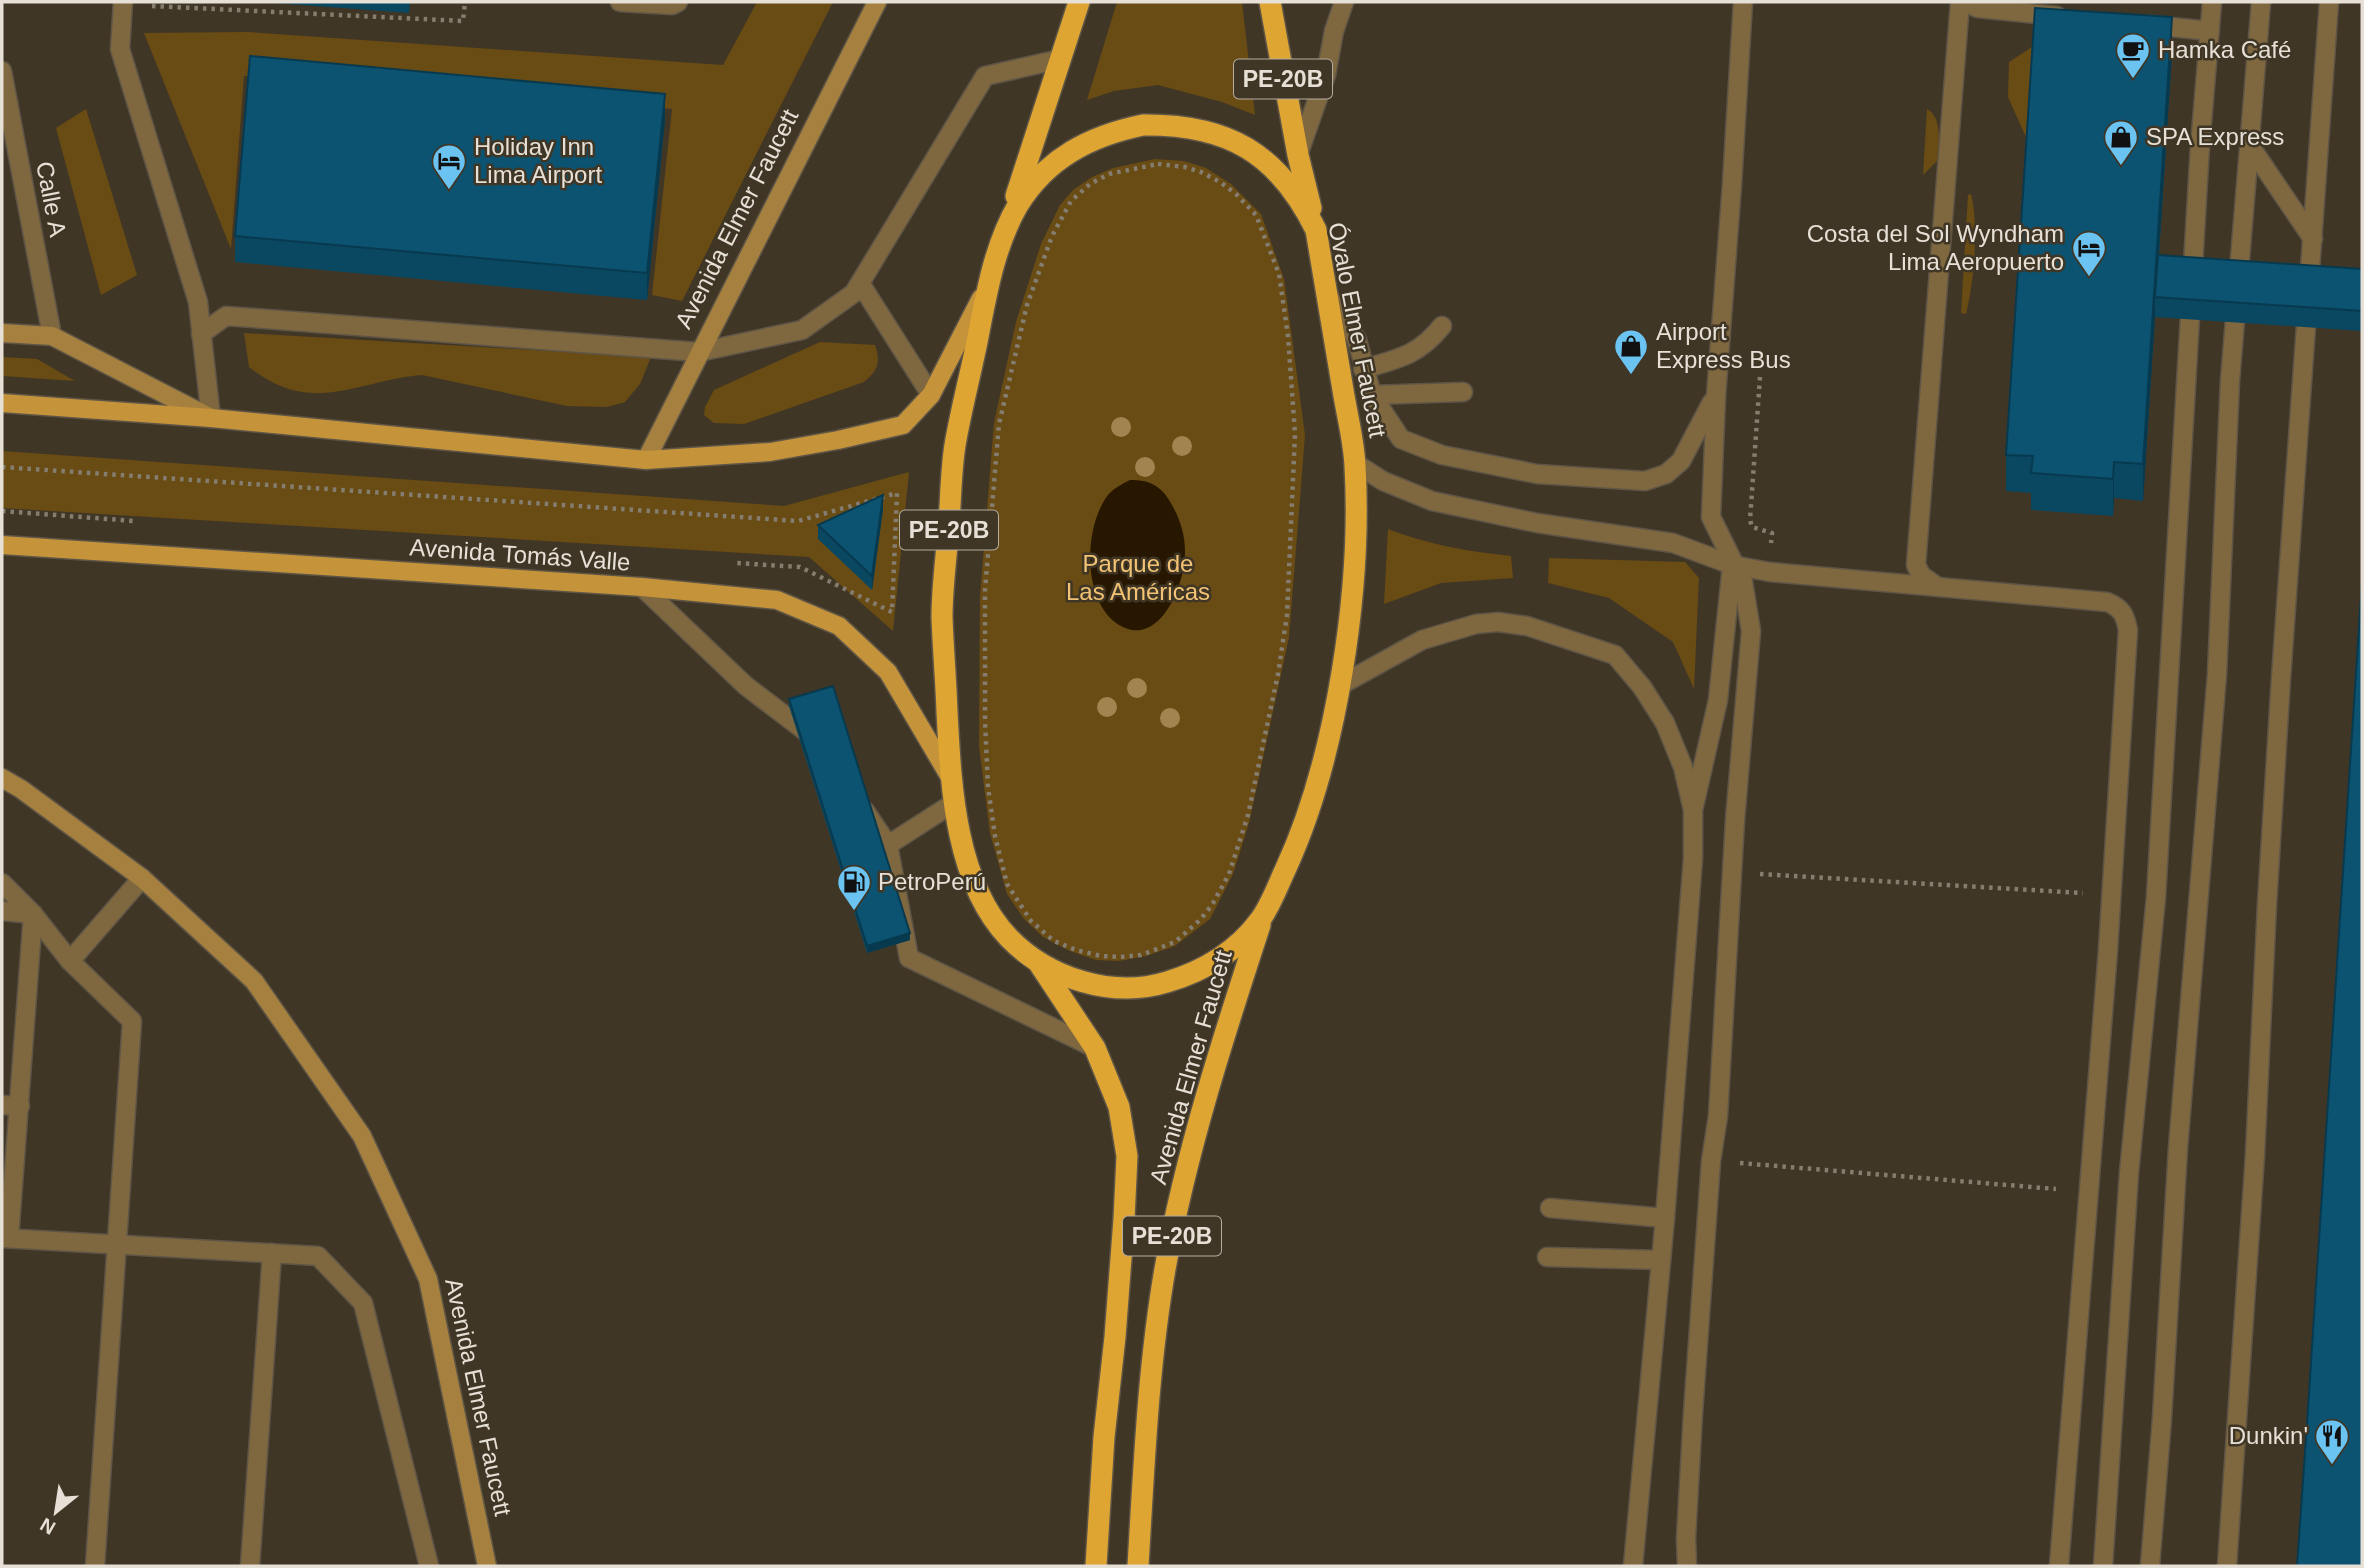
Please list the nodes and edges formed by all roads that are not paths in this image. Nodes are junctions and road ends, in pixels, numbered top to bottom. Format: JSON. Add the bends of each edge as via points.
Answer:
{"nodes":[{"id":1,"x":123,"y":2,"type":"edge"},
{"id":2,"x":620,"y":2,"type":"edge"},
{"id":3,"x":678,"y":2,"type":"edge"},
{"id":4,"x":877,"y":2,"type":"edge"},
{"id":5,"x":1079,"y":2,"type":"edge"},
{"id":6,"x":1270,"y":2,"type":"edge"},
{"id":7,"x":1344,"y":2,"type":"edge"},
{"id":8,"x":1743,"y":2,"type":"edge"},
{"id":9,"x":1962,"y":2,"type":"edge"},
{"id":10,"x":2212,"y":2,"type":"edge"},
{"id":11,"x":2261,"y":2,"type":"edge"},
{"id":12,"x":2329,"y":2,"type":"edge"},
{"id":13,"x":2071,"y":17,"type":"edge"},
{"id":14,"x":2137,"y":24,"type":"edge"},
{"id":15,"x":2210,"y":32,"type":"junction"},
{"id":16,"x":1061,"y":59,"type":"junction"},
{"id":17,"x":2,"y":71,"type":"edge"},
{"id":18,"x":2248,"y":143,"type":"junction"},
{"id":19,"x":1298,"y":155,"type":"junction"},
{"id":20,"x":1317,"y":230,"type":"junction"},
{"id":21,"x":1004,"y":235,"type":"junction"},
{"id":22,"x":2313,"y":239,"type":"junction"},
{"id":23,"x":860,"y":283,"type":"junction"},
{"id":24,"x":989,"y":284,"type":"junction"},
{"id":25,"x":1327,"y":292,"type":"junction"},
{"id":26,"x":1442,"y":326,"type":"dead end"},
{"id":27,"x":2,"y":332,"type":"edge"},
{"id":28,"x":201,"y":334,"type":"junction"},
{"id":29,"x":52,"y":336,"type":"junction"},
{"id":30,"x":699,"y":352,"type":"junction"},
{"id":31,"x":1363,"y":369,"type":"junction"},
{"id":32,"x":1463,"y":392,"type":"dead end"},
{"id":33,"x":932,"y":395,"type":"junction"},
{"id":34,"x":1371,"y":395,"type":"junction"},
{"id":35,"x":1716,"y":396,"type":"junction"},
{"id":36,"x":2,"y":403,"type":"edge"},
{"id":37,"x":211,"y":418,"type":"junction"},
{"id":38,"x":646,"y":460,"type":"junction"},
{"id":39,"x":1355,"y":463,"type":"junction"},
{"id":40,"x":2,"y":545,"type":"edge"},
{"id":41,"x":1732,"y":565,"type":"junction"},
{"id":42,"x":1935,"y":586,"type":"junction"},
{"id":43,"x":642,"y":587,"type":"junction"},
{"id":44,"x":1339,"y":686,"type":"junction"},
{"id":45,"x":823,"y":749,"type":"edge"},
{"id":46,"x":2,"y":778,"type":"edge"},
{"id":47,"x":951,"y":780,"type":"junction"},
{"id":48,"x":852,"y":792,"type":"edge"},
{"id":49,"x":955,"y":802,"type":"junction"},
{"id":50,"x":1693,"y":810,"type":"junction"},
{"id":51,"x":888,"y":845,"type":"junction"},
{"id":52,"x":142,"y":878,"type":"junction"},
{"id":53,"x":2,"y":883,"type":"edge"},
{"id":54,"x":2,"y":911,"type":"edge"},
{"id":55,"x":33,"y":914,"type":"junction"},
{"id":56,"x":1263,"y":916,"type":"junction"},
{"id":57,"x":70,"y":961,"type":"junction"},
{"id":58,"x":1040,"y":965,"type":"junction"},
{"id":59,"x":1095,"y":1048,"type":"junction"},
{"id":60,"x":2,"y":1105,"type":"edge"},
{"id":61,"x":20,"y":1106,"type":"junction"},
{"id":62,"x":1550,"y":1208,"type":"dead end"},
{"id":63,"x":1665,"y":1218,"type":"junction"},
{"id":64,"x":5,"y":1238,"type":"edge"},
{"id":65,"x":118,"y":1246,"type":"junction"},
{"id":66,"x":272,"y":1253,"type":"junction"},
{"id":67,"x":1547,"y":1257,"type":"dead end"},
{"id":68,"x":1661,"y":1260,"type":"junction"},
{"id":69,"x":95,"y":1566,"type":"edge"},
{"id":70,"x":250,"y":1566,"type":"edge"},
{"id":71,"x":429,"y":1566,"type":"edge"},
{"id":72,"x":487,"y":1566,"type":"edge"},
{"id":73,"x":1096,"y":1566,"type":"edge"},
{"id":74,"x":1138,"y":1566,"type":"edge"},
{"id":75,"x":1633,"y":1566,"type":"edge"},
{"id":76,"x":1687,"y":1566,"type":"edge"},
{"id":77,"x":2059,"y":1566,"type":"edge"},
{"id":78,"x":2103,"y":1566,"type":"edge"},
{"id":79,"x":2150,"y":1566,"type":"edge"},
{"id":80,"x":2227,"y":1566,"type":"edge"}],
"edges":[{"from":1,"to":28,"type":"street","via":[[120,49],[198,302]]},
{"from":2,"to":3,"type":"street"},
{"from":4,"to":30,"type":"street","name":"Avenida Elmer Faucett"},
{"from":5,"to":16,"type":"highway","number":"PE-20B"},
{"from":6,"to":19,"type":"highway","number":"PE-20B"},
{"from":7,"to":19,"type":"street","via":[[1326,75]]},
{"from":8,"to":35,"type":"street"},
{"from":9,"to":13,"type":"street","via":[[1978,8]]},
{"from":9,"to":42,"type":"street","via":[[1916,565]]},
{"from":10,"to":15,"type":"street"},
{"from":11,"to":18,"type":"street"},
{"from":12,"to":22,"type":"street"},
{"from":14,"to":15,"type":"street"},
{"from":15,"to":78,"type":"street","via":[[2156,897],[2129,1173]]},
{"from":16,"to":21,"type":"highway","number":"PE-20B"},
{"from":16,"to":23,"type":"street","via":[[985,76]]},
{"from":17,"to":29,"type":"street","name":"Calle A"},
{"from":18,"to":22,"type":"street"},
{"from":18,"to":79,"type":"street","via":[[2230,381],[2217,674]]},
{"from":19,"to":20,"type":"highway","number":"PE-20B"},
{"from":20,"to":21,"type":"highway","name":"Óvalo Elmer Faucett","number":"PE-20B","via":[[1283,177],[1242,146],[1204,129],[1143,125],[1112,131],[1057,160],[1035,182]]},
{"from":20,"to":25,"type":"highway","name":"Óvalo Elmer Faucett","number":"PE-20B"},
{"from":21,"to":24,"type":"highway","name":"Óvalo Elmer Faucett","number":"PE-20B"},
{"from":22,"to":80,"type":"street","via":[[2279,705]]},
{"from":23,"to":30,"type":"street","via":[[854,293],[802,330]]},
{"from":23,"to":33,"type":"street"},
{"from":24,"to":33,"type":"main road"},
{"from":24,"to":47,"type":"highway","name":"Óvalo Elmer Faucett","number":"PE-20B","via":[[955,447],[942,613]]},
{"from":25,"to":31,"type":"street","via":[[1357,340]]},
{"from":25,"to":39,"type":"highway","name":"Óvalo Elmer Faucett","number":"PE-20B"},
{"from":26,"to":31,"type":"street","via":[[1412,354]]},
{"from":27,"to":29,"type":"street"},
{"from":28,"to":30,"type":"street","via":[[226,316]]},
{"from":28,"to":37,"type":"street"},
{"from":29,"to":37,"type":"street"},
{"from":30,"to":38,"type":"street","name":"Avenida Elmer Faucett"},
{"from":31,"to":34,"type":"street"},
{"from":32,"to":34,"type":"street"},
{"from":33,"to":38,"type":"main road","via":[[903,425],[838,440],[770,452]]},
{"from":34,"to":35,"type":"street","via":[[1401,439],[1442,455],[1537,474],[1645,481],[1666,474],[1681,461]]},
{"from":35,"to":41,"type":"street","via":[[1711,517]]},
{"from":36,"to":37,"type":"main road"},
{"from":37,"to":38,"type":"main road"},
{"from":39,"to":41,"type":"street","via":[[1383,481],[1432,501],[1537,523],[1673,543]]},
{"from":39,"to":44,"type":"highway","name":"Óvalo Elmer Faucett","number":"PE-20B","via":[[1354,575]]},
{"from":40,"to":43,"type":"main road","name":"Avenida Tomás Valle"},
{"from":41,"to":42,"type":"street"},
{"from":41,"to":50,"type":"street","via":[[1718,700]]},
{"from":41,"to":76,"type":"street","via":[[1743,582],[1751,631],[1687,1510]]},
{"from":42,"to":77,"type":"street","via":[[2107,602],[2126,615],[2128,630],[2109,939]]},
{"from":43,"to":45,"type":"street","via":[[746,685]]},
{"from":43,"to":47,"type":"main road","name":"Avenida Tomás Valle","via":[[777,600],[839,626],[888,672]]},
{"from":44,"to":50,"type":"street","via":[[1422,640],[1476,624],[1527,626],[1615,655],[1665,723]]},
{"from":44,"to":56,"type":"highway","name":"Óvalo Elmer Faucett","number":"PE-20B","via":[[1297,843]]},
{"from":46,"to":52,"type":"street","name":"Avenida Elmer Faucett"},
{"from":47,"to":49,"type":"highway","name":"Óvalo Elmer Faucett","number":"PE-20B"},
{"from":48,"to":51,"type":"street"},
{"from":49,"to":51,"type":"street"},
{"from":49,"to":58,"type":"highway","name":"Óvalo Elmer Faucett","number":"PE-20B","via":[[965,858],[981,901],[1007,936]]},
{"from":50,"to":63,"type":"street"},
{"from":51,"to":59,"type":"street","via":[[909,958]]},
{"from":52,"to":57,"type":"street"},
{"from":52,"to":72,"type":"street","name":"Avenida Elmer Faucett","via":[[254,981],[362,1136],[428,1279]]},
{"from":53,"to":55,"type":"street"},
{"from":54,"to":55,"type":"street"},
{"from":55,"to":57,"type":"street"},
{"from":55,"to":61,"type":"street"},
{"from":56,"to":58,"type":"highway","name":"Óvalo Elmer Faucett","number":"PE-20B","via":[[1236,947],[1201,971],[1161,984],[1120,988],[1079,981]]},
{"from":56,"to":74,"type":"highway","name":"Avenida Elmer Faucett","number":"PE-20B","via":[[1219,1048],[1165,1269],[1151,1369]]},
{"from":57,"to":65,"type":"street","via":[[132,1021]]},
{"from":58,"to":59,"type":"highway","name":"Avenida Elmer Faucett","number":"PE-20B"},
{"from":59,"to":73,"type":"highway","name":"Avenida Elmer Faucett","number":"PE-20B","via":[[1119,1107],[1126,1156]]},
{"from":60,"to":61,"type":"street"},
{"from":61,"to":64,"type":"street"},
{"from":62,"to":63,"type":"street"},
{"from":63,"to":68,"type":"street"},
{"from":64,"to":65,"type":"street"},
{"from":65,"to":66,"type":"street"},
{"from":65,"to":69,"type":"street"},
{"from":66,"to":70,"type":"street"},
{"from":66,"to":71,"type":"street","via":[[318,1256],[363,1303]]},
{"from":67,"to":68,"type":"street"},
{"from":68,"to":75,"type":"street"}]}
